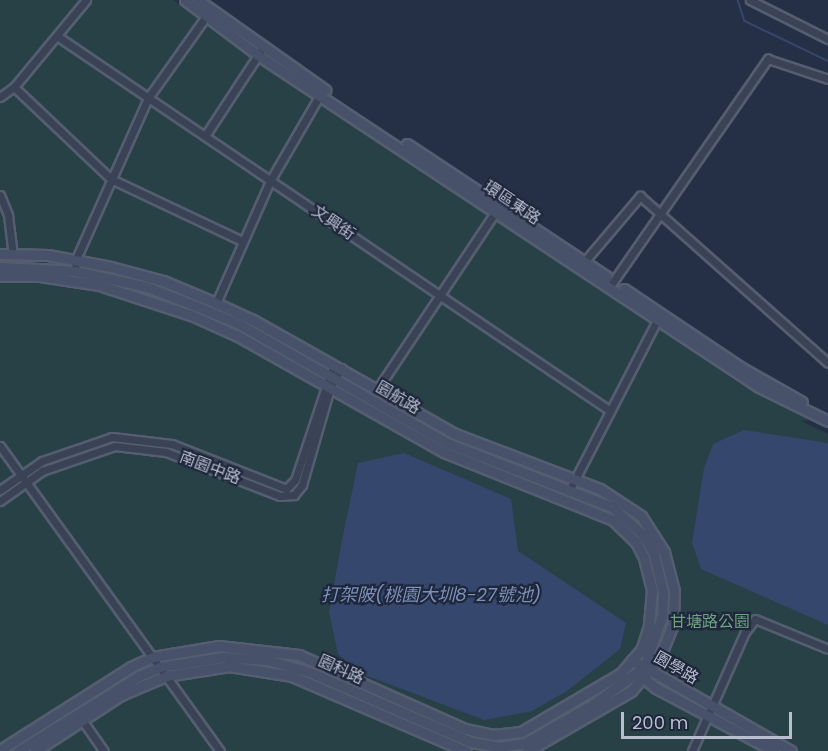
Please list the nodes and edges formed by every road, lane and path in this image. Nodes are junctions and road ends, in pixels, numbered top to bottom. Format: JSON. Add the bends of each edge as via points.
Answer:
{"nodes":[{"id":1,"x":86,"y":0,"type":"edge"},
{"id":2,"x":185,"y":0,"type":"edge"},
{"id":3,"x":198,"y":0,"type":"edge"},
{"id":4,"x":750,"y":0,"type":"edge"},
{"id":5,"x":208,"y":12,"type":"junction"},
{"id":6,"x":57,"y":36,"type":"junction"},
{"id":7,"x":828,"y":39,"type":"edge"},
{"id":8,"x":264,"y":46,"type":"junction"},
{"id":9,"x":258,"y":55,"type":"junction"},
{"id":10,"x":828,"y":78,"type":"edge"},
{"id":11,"x":14,"y":87,"type":"junction"},
{"id":12,"x":321,"y":91,"type":"junction"},
{"id":13,"x":0,"y":97,"type":"edge"},
{"id":14,"x":148,"y":98,"type":"junction"},
{"id":15,"x":205,"y":136,"type":"junction"},
{"id":16,"x":111,"y":178,"type":"junction"},
{"id":17,"x":270,"y":180,"type":"junction"},
{"id":18,"x":0,"y":195,"type":"edge"},
{"id":19,"x":499,"y":208,"type":"junction"},
{"id":20,"x":660,"y":214,"type":"junction"},
{"id":21,"x":242,"y":241,"type":"junction"},
{"id":22,"x":0,"y":254,"type":"edge"},
{"id":23,"x":14,"y":254,"type":"junction"},
{"id":24,"x":76,"y":259,"type":"junction"},
{"id":25,"x":584,"y":262,"type":"junction"},
{"id":26,"x":0,"y":267,"type":"edge"},
{"id":27,"x":75,"y":271,"type":"junction"},
{"id":28,"x":0,"y":276,"type":"edge"},
{"id":29,"x":611,"y":284,"type":"junction"},
{"id":30,"x":440,"y":295,"type":"junction"},
{"id":31,"x":216,"y":303,"type":"junction"},
{"id":32,"x":659,"y":316,"type":"junction"},
{"id":33,"x":828,"y":363,"type":"edge"},
{"id":34,"x":338,"y":366,"type":"junction"},
{"id":35,"x":330,"y":381,"type":"junction"},
{"id":36,"x":378,"y":388,"type":"junction"},
{"id":37,"x":609,"y":410,"type":"junction"},
{"id":38,"x":828,"y":415,"type":"edge"},
{"id":39,"x":828,"y":421,"type":"edge"},
{"id":40,"x":0,"y":446,"type":"edge"},
{"id":41,"x":21,"y":475,"type":"junction"},
{"id":42,"x":26,"y":482,"type":"junction"},
{"id":43,"x":572,"y":484,"type":"junction"},
{"id":44,"x":0,"y":490,"type":"edge"},
{"id":45,"x":0,"y":501,"type":"edge"},
{"id":46,"x":828,"y":649,"type":"edge"},
{"id":47,"x":153,"y":657,"type":"junction"},
{"id":48,"x":632,"y":660,"type":"junction"},
{"id":49,"x":163,"y":671,"type":"junction"},
{"id":50,"x":644,"y":672,"type":"junction"},
{"id":51,"x":712,"y":705,"type":"junction"},
{"id":52,"x":707,"y":716,"type":"junction"},
{"id":53,"x":82,"y":720,"type":"junction"},
{"id":54,"x":0,"y":750,"type":"edge"},
{"id":55,"x":18,"y":751,"type":"edge"},
{"id":56,"x":35,"y":751,"type":"edge"},
{"id":57,"x":104,"y":751,"type":"edge"},
{"id":58,"x":220,"y":751,"type":"edge"},
{"id":59,"x":466,"y":751,"type":"edge"},
{"id":60,"x":527,"y":751,"type":"edge"},
{"id":61,"x":692,"y":751,"type":"edge"},
{"id":62,"x":774,"y":751,"type":"edge"},
{"id":63,"x":791,"y":751,"type":"edge"}],
"edges":[{"from":1,"to":6,"type":"street"},
{"from":2,"to":5,"type":"street","name":"環區東路"},
{"from":3,"to":5,"type":"street","name":"環區東路"},
{"from":4,"to":7,"type":"street"},
{"from":5,"to":8,"type":"street","name":"環區東路"},
{"from":5,"to":9,"type":"street","name":"環區東路"},
{"from":5,"to":14,"type":"street"},
{"from":6,"to":11,"type":"street"},
{"from":6,"to":14,"type":"street","name":"文興街"},
{"from":8,"to":9,"type":"street"},
{"from":8,"to":12,"type":"street","name":"環區東路"},
{"from":9,"to":12,"type":"street","name":"環區東路"},
{"from":9,"to":15,"type":"street"},
{"from":10,"to":20,"type":"street","via":[[768,59]]},
{"from":11,"to":13,"type":"street"},
{"from":11,"to":16,"type":"street"},
{"from":12,"to":17,"type":"street"},
{"from":12,"to":19,"type":"street","name":"環區東路"},
{"from":14,"to":15,"type":"street","name":"文興街"},
{"from":14,"to":16,"type":"street"},
{"from":15,"to":17,"type":"street","name":"文興街"},
{"from":16,"to":21,"type":"street"},
{"from":16,"to":24,"type":"street"},
{"from":17,"to":21,"type":"street"},
{"from":17,"to":30,"type":"street","name":"文興街"},
{"from":18,"to":23,"type":"street","via":[[8,215]]},
{"from":19,"to":25,"type":"street","name":"環區東路"},
{"from":19,"to":29,"type":"street","name":"環區東路"},
{"from":19,"to":30,"type":"street"},
{"from":20,"to":25,"type":"street","via":[[637,197]]},
{"from":20,"to":29,"type":"street"},
{"from":20,"to":33,"type":"street"},
{"from":21,"to":31,"type":"street"},
{"from":22,"to":23,"type":"street"},
{"from":23,"to":24,"type":"street"},
{"from":24,"to":27,"type":"street"},
{"from":24,"to":31,"type":"street","via":[[163,281]]},
{"from":25,"to":29,"type":"street","name":"環區東路"},
{"from":26,"to":27,"type":"street","name":"園航路"},
{"from":27,"to":35,"type":"street","name":"園航路","via":[[147,287],[239,324]]},
{"from":28,"to":35,"type":"street","via":[[80,282],[162,304]]},
{"from":29,"to":32,"type":"street","name":"環區東路"},
{"from":30,"to":36,"type":"street"},
{"from":30,"to":37,"type":"street","name":"文興街"},
{"from":31,"to":34,"type":"street"},
{"from":32,"to":37,"type":"street"},
{"from":32,"to":38,"type":"street","name":"環區東路"},
{"from":32,"to":39,"type":"street","name":"環區東路","via":[[759,387]]},
{"from":34,"to":35,"type":"street","name":"南園中路"},
{"from":34,"to":36,"type":"street"},
{"from":35,"to":41,"type":"street","name":"南園中路","via":[[295,480],[286,489],[172,444],[135,438],[112,437],[78,446],[42,460]]},
{"from":35,"to":42,"type":"street","name":"南園中路","via":[[302,485],[294,495],[280,496],[191,460],[138,447],[93,451],[42,471]]},
{"from":35,"to":43,"type":"street","name":"園航路","via":[[447,443]]},
{"from":35,"to":48,"type":"street","via":[[444,452],[613,520],[645,558],[652,590],[649,626]]},
{"from":36,"to":43,"type":"street","via":[[455,434]]},
{"from":37,"to":43,"type":"street"},
{"from":40,"to":41,"type":"street"},
{"from":41,"to":42,"type":"street"},
{"from":41,"to":44,"type":"street","name":"南園中路"},
{"from":42,"to":45,"type":"street","name":"南園中路"},
{"from":42,"to":47,"type":"street"},
{"from":43,"to":50,"type":"street","name":"園航路","via":[[628,519],[654,554],[662,583],[663,616]]},
{"from":46,"to":51,"type":"street","via":[[755,619],[745,632]]},
{"from":47,"to":48,"type":"street","via":[[219,646],[299,655],[465,729],[506,736],[536,727],[620,674]]},
{"from":47,"to":49,"type":"street"},
{"from":47,"to":54,"type":"street","via":[[101,684]]},
{"from":48,"to":50,"type":"street","name":"園學路"},
{"from":49,"to":50,"type":"street","name":"園科路","via":[[224,657],[277,662],[471,742],[500,747],[539,737]]},
{"from":49,"to":53,"type":"street"},
{"from":49,"to":55,"type":"street","name":"園科路","via":[[121,686]]},
{"from":49,"to":58,"type":"street"},
{"from":49,"to":59,"type":"street","via":[[207,666],[272,670]]},
{"from":50,"to":51,"type":"street","name":"園學路"},
{"from":50,"to":52,"type":"street","name":"園學路"},
{"from":50,"to":60,"type":"street","via":[[571,729]]},
{"from":51,"to":52,"type":"street"},
{"from":51,"to":63,"type":"street","name":"園學路"},
{"from":52,"to":61,"type":"street"},
{"from":52,"to":62,"type":"street","name":"園學路"},
{"from":53,"to":56,"type":"street"},
{"from":53,"to":57,"type":"street"}]}
